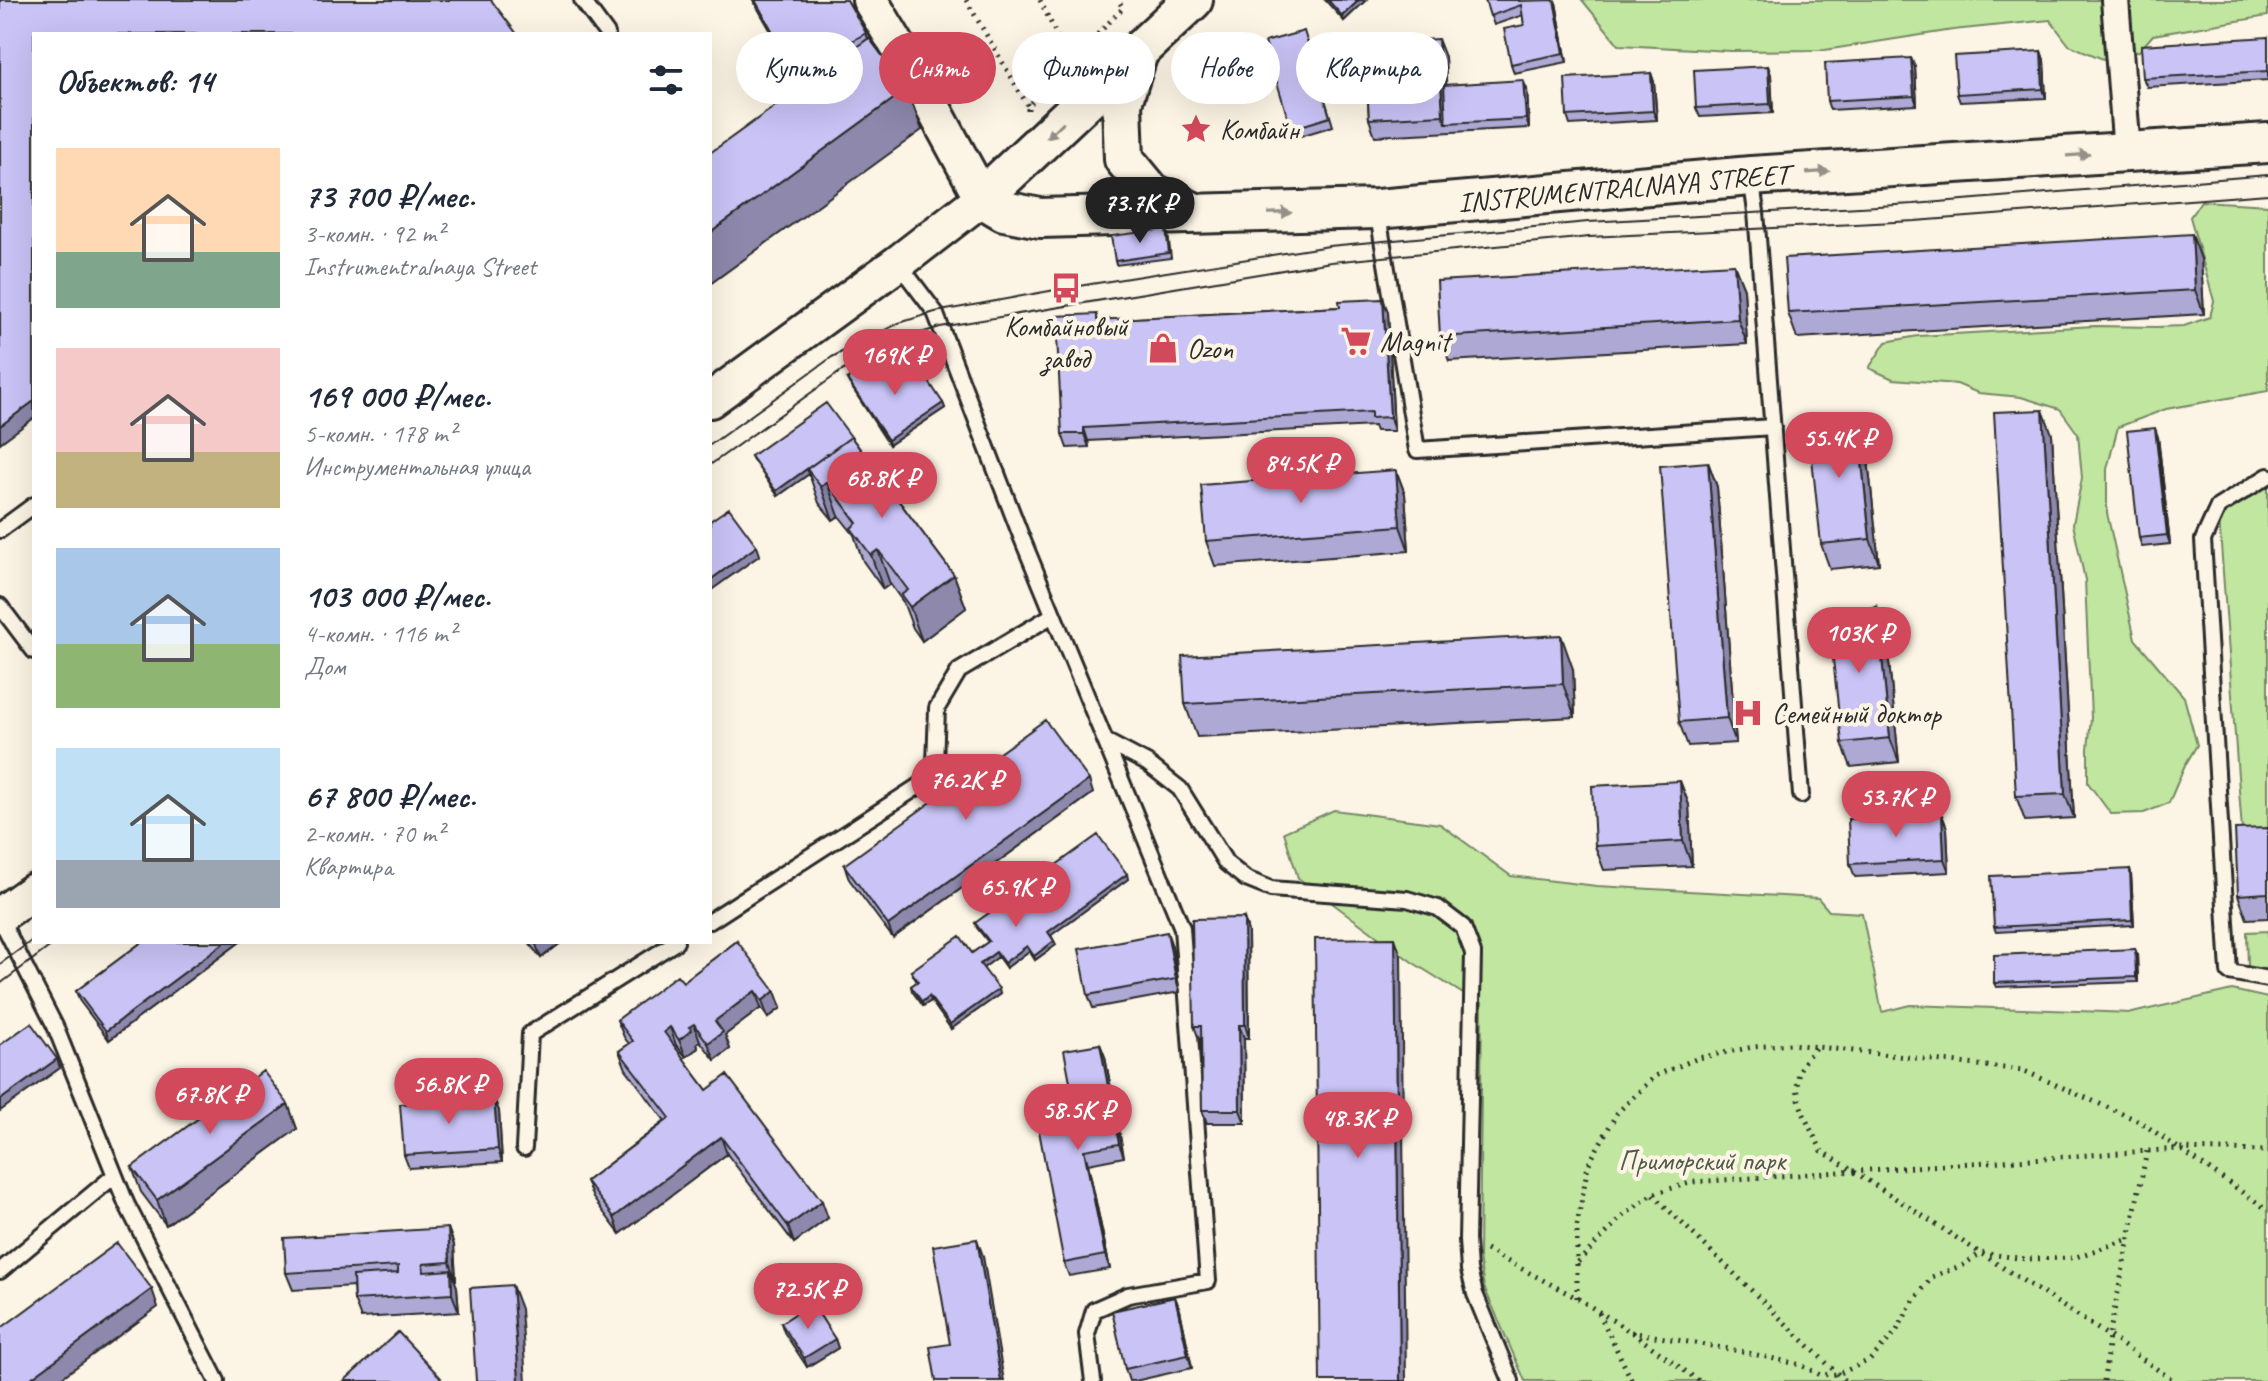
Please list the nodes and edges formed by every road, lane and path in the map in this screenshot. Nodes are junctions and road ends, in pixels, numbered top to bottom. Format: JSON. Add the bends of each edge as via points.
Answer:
{"nodes":[{"id":1,"x":582,"y":0,"type":"edge"},
{"id":2,"x":870,"y":0,"type":"edge"},
{"id":3,"x":966,"y":0,"type":"edge"},
{"id":4,"x":1040,"y":0,"type":"edge"},
{"id":5,"x":1193,"y":0,"type":"edge"},
{"id":6,"x":2115,"y":0,"type":"edge"},
{"id":7,"x":606,"y":32,"type":"edge"},
{"id":8,"x":1055,"y":32,"type":"edge"},
{"id":9,"x":1155,"y":35,"type":"edge"},
{"id":10,"x":1081,"y":104,"type":"edge"},
{"id":11,"x":1122,"y":104,"type":"edge"},
{"id":12,"x":1028,"y":106,"type":"dead end"},
{"id":13,"x":2268,"y":143,"type":"edge"},
{"id":14,"x":2127,"y":152,"type":"junction"},
{"id":15,"x":1751,"y":176,"type":"junction"},
{"id":16,"x":982,"y":198,"type":"junction"},
{"id":17,"x":1377,"y":209,"type":"junction"},
{"id":18,"x":1199,"y":215,"type":"junction"},
{"id":19,"x":898,"y":263,"type":"junction"},
{"id":20,"x":712,"y":399,"type":"edge"},
{"id":21,"x":1773,"y":427,"type":"junction"},
{"id":22,"x":2268,"y":476,"type":"edge"},
{"id":23,"x":32,"y":506,"type":"edge"},
{"id":24,"x":0,"y":530,"type":"edge"},
{"id":25,"x":0,"y":606,"type":"edge"},
{"id":26,"x":1053,"y":615,"type":"junction"},
{"id":27,"x":32,"y":648,"type":"edge"},
{"id":28,"x":1105,"y":741,"type":"junction"},
{"id":29,"x":1801,"y":795,"type":"dead end"},
{"id":30,"x":32,"y":893,"type":"edge"},
{"id":31,"x":0,"y":917,"type":"edge"},
{"id":32,"x":712,"y":920,"type":"edge"},
{"id":33,"x":673,"y":944,"type":"edge"},
{"id":34,"x":2268,"y":979,"type":"edge"},
{"id":35,"x":1815,"y":1047,"type":"junction"},
{"id":36,"x":524,"y":1148,"type":"dead end"},
{"id":37,"x":2178,"y":1149,"type":"junction"},
{"id":38,"x":2147,"y":1151,"type":"junction"},
{"id":39,"x":2268,"y":1151,"type":"edge"},
{"id":40,"x":1851,"y":1170,"type":"junction"},
{"id":41,"x":114,"y":1176,"type":"junction"},
{"id":42,"x":1652,"y":1194,"type":"junction"},
{"id":43,"x":2268,"y":1210,"type":"edge"},
{"id":44,"x":2129,"y":1239,"type":"junction"},
{"id":45,"x":1467,"y":1240,"type":"junction"},
{"id":46,"x":1981,"y":1253,"type":"junction"},
{"id":47,"x":1577,"y":1263,"type":"junction"},
{"id":48,"x":0,"y":1271,"type":"edge"},
{"id":49,"x":1577,"y":1298,"type":"junction"},
{"id":50,"x":1599,"y":1312,"type":"junction"},
{"id":51,"x":1631,"y":1332,"type":"junction"},
{"id":52,"x":2109,"y":1336,"type":"junction"},
{"id":53,"x":1838,"y":1374,"type":"junction"},
{"id":54,"x":217,"y":1381,"type":"edge"},
{"id":55,"x":1093,"y":1381,"type":"edge"},
{"id":56,"x":1511,"y":1381,"type":"edge"},
{"id":57,"x":1632,"y":1381,"type":"edge"},
{"id":58,"x":1699,"y":1381,"type":"edge"},
{"id":59,"x":1845,"y":1381,"type":"edge"},
{"id":60,"x":2104,"y":1381,"type":"edge"},
{"id":61,"x":2174,"y":1381,"type":"edge"}],
"edges":[{"from":1,"to":7,"type":"lane"},
{"from":2,"to":16,"type":"street"},
{"from":3,"to":12,"type":"path"},
{"from":4,"to":8,"type":"path"},
{"from":5,"to":9,"type":"main road"},
{"from":6,"to":14,"type":"street"},
{"from":10,"to":16,"type":"main road","one_way":true},
{"from":11,"to":18,"type":"main road","via":[[1124,159],[1152,193]]},
{"from":13,"to":14,"type":"main road","name":"INSTRUMENTRALNAYA STREET"},
{"from":15,"to":14,"type":"main road","name":"INSTRUMENTRALNAYA STREET","one_way":true},
{"from":15,"to":17,"type":"main road","name":"INSTRUMENTRALNAYA STREET"},
{"from":15,"to":21,"type":"lane"},
{"from":16,"to":18,"type":"main road","name":"INSTRUMENTRALNAYA STREET","via":[[1004,211],[1040,218]]},
{"from":16,"to":19,"type":"street"},
{"from":18,"to":17,"type":"main road","name":"INSTRUMENTRALNAYA STREET","one_way":true},
{"from":17,"to":21,"type":"lane","via":[[1417,450]]},
{"from":19,"to":20,"type":"street"},
{"from":19,"to":26,"type":"lane","via":[[935,312]]},
{"from":21,"to":29,"type":"lane"},
{"from":22,"to":34,"type":"lane","via":[[2218,507],[2203,540],[2229,972]]},
{"from":23,"to":24,"type":"lane"},
{"from":25,"to":27,"type":"lane"},
{"from":26,"to":28,"type":"lane"},
{"from":26,"to":32,"type":"lane","via":[[959,671],[937,708],[935,764],[925,782]]},
{"from":28,"to":45,"type":"lane","via":[[1147,763],[1180,789],[1226,863],[1246,879],[1271,889],[1407,899],[1438,908],[1463,927],[1473,953]]},
{"from":28,"to":55,"type":"lane","via":[[1182,928],[1208,1281],[1128,1295],[1094,1310],[1087,1334]]},
{"from":30,"to":31,"type":"street"},
{"from":31,"to":41,"type":"lane","via":[[55,1026]]},
{"from":33,"to":36,"type":"lane","via":[[530,1034]]},
{"from":35,"to":37,"type":"path","via":[[2022,1070],[2139,1121]]},
{"from":35,"to":40,"type":"path","via":[[1801,1065],[1797,1089],[1806,1121],[1822,1151]]},
{"from":35,"to":47,"type":"path","via":[[1753,1047],[1698,1058],[1655,1076],[1617,1113],[1588,1165],[1577,1226]]},
{"from":37,"to":38,"type":"path"},
{"from":37,"to":39,"type":"path"},
{"from":37,"to":43,"type":"path"},
{"from":38,"to":40,"type":"path"},
{"from":38,"to":44,"type":"path"},
{"from":40,"to":42,"type":"path","via":[[1693,1182]]},
{"from":40,"to":46,"type":"path"},
{"from":41,"to":48,"type":"lane"},
{"from":41,"to":54,"type":"lane"},
{"from":42,"to":47,"type":"path"},
{"from":42,"to":53,"type":"path"},
{"from":44,"to":46,"type":"path","via":[[2073,1258]]},
{"from":44,"to":52,"type":"path"},
{"from":45,"to":49,"type":"path"},
{"from":45,"to":56,"type":"lane","via":[[1475,1294]]},
{"from":46,"to":52,"type":"path"},
{"from":46,"to":53,"type":"path","via":[[1932,1277],[1896,1332],[1870,1360]]},
{"from":47,"to":49,"type":"path"},
{"from":49,"to":50,"type":"path"},
{"from":50,"to":51,"type":"path"},
{"from":50,"to":57,"type":"path"},
{"from":51,"to":53,"type":"path","via":[[1755,1354],[1820,1375]]},
{"from":51,"to":58,"type":"path"},
{"from":52,"to":60,"type":"path"},
{"from":52,"to":61,"type":"path"},
{"from":53,"to":59,"type":"path"}]}
